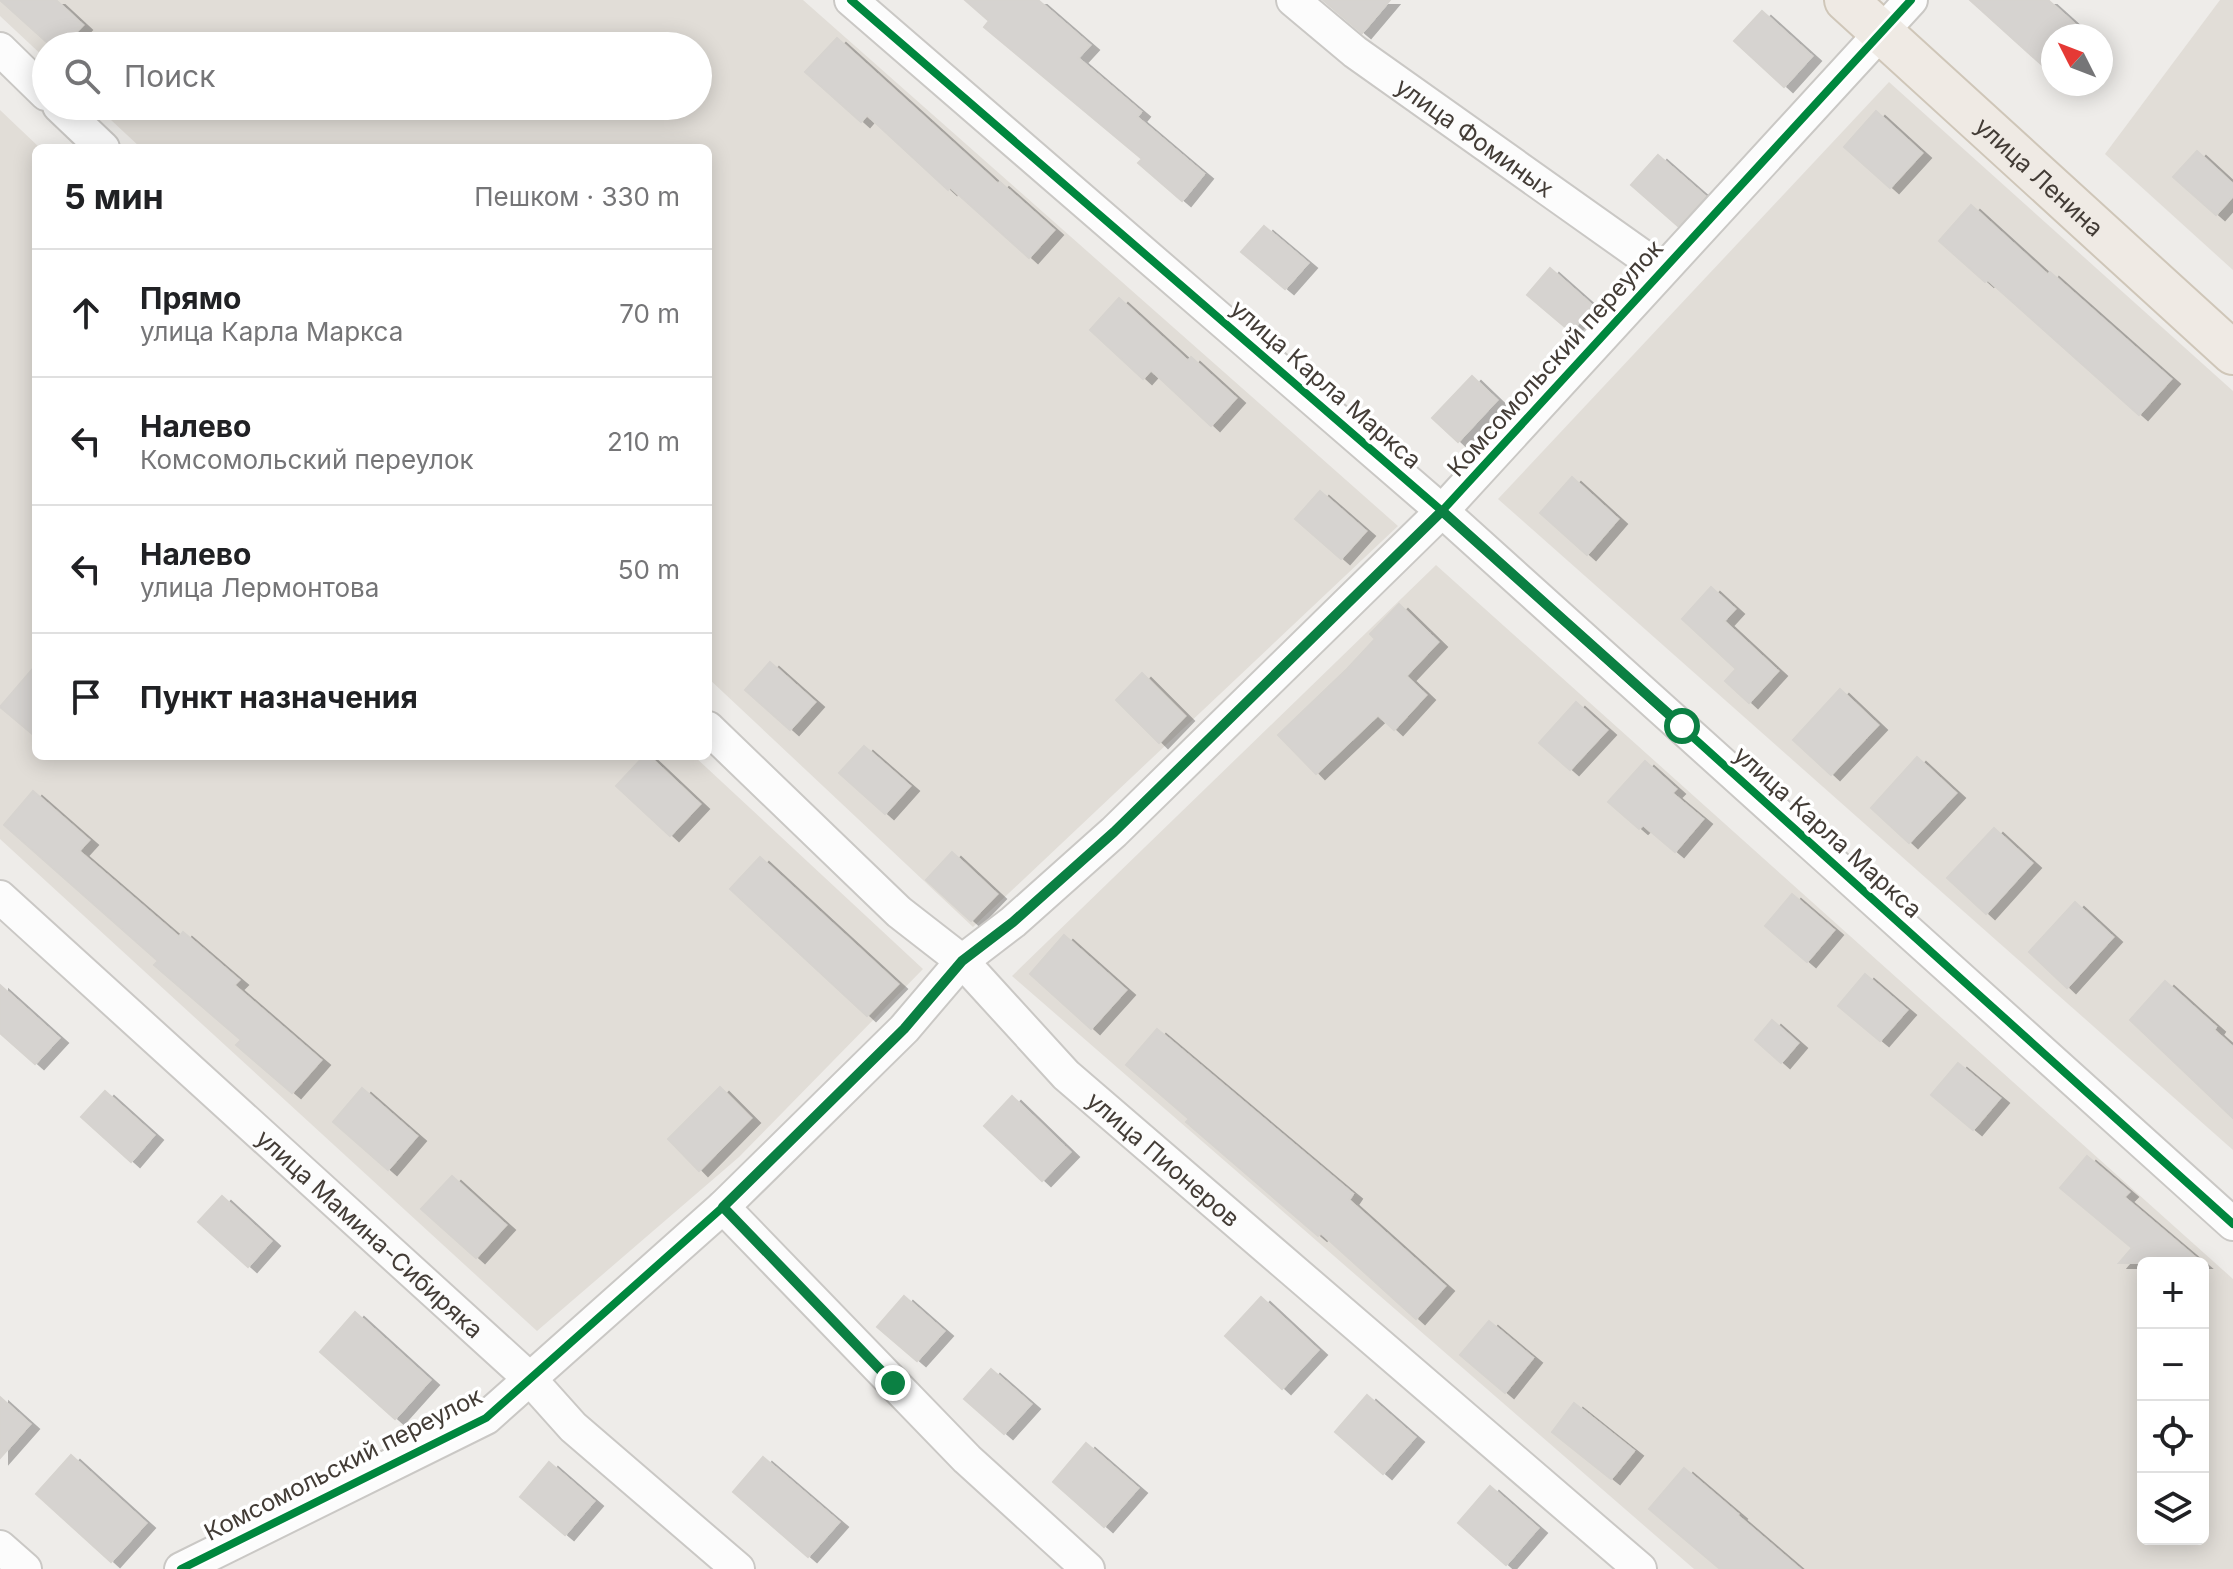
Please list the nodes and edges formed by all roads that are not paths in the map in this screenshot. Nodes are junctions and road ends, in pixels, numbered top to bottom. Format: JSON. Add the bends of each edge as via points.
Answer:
{"nodes":[{"id":1,"x":851,"y":0,"type":"edge"},
{"id":2,"x":1293,"y":0,"type":"edge"},
{"id":3,"x":1846,"y":0,"type":"edge"},
{"id":4,"x":1911,"y":0,"type":"edge"},
{"id":5,"x":1881,"y":31,"type":"junction"},
{"id":6,"x":0,"y":49,"type":"edge"},
{"id":7,"x":32,"y":80,"type":"edge"},
{"id":8,"x":74,"y":120,"type":"edge"},
{"id":9,"x":99,"y":144,"type":"edge"},
{"id":10,"x":1662,"y":270,"type":"junction"},
{"id":11,"x":2233,"y":353,"type":"edge"},
{"id":12,"x":1442,"y":511,"type":"junction"},
{"id":13,"x":712,"y":732,"type":"edge"},
{"id":14,"x":0,"y":897,"type":"edge"},
{"id":15,"x":962,"y":961,"type":"junction"},
{"id":16,"x":723,"y":1207,"type":"junction"},
{"id":17,"x":2233,"y":1224,"type":"edge"},
{"id":18,"x":530,"y":1379,"type":"junction"},
{"id":19,"x":0,"y":1547,"type":"edge"},
{"id":20,"x":25,"y":1569,"type":"edge"},
{"id":21,"x":181,"y":1569,"type":"edge"},
{"id":22,"x":738,"y":1569,"type":"edge"},
{"id":23,"x":1088,"y":1569,"type":"edge"},
{"id":24,"x":1640,"y":1569,"type":"edge"}],
"edges":[{"from":1,"to":12,"type":"street","name":"улица Карла Маркса"},
{"from":2,"to":10,"type":"street","name":"улица Фоминых","via":[[1355,52]]},
{"from":3,"to":5,"type":"main road","name":"улица Ленина"},
{"from":4,"to":5,"type":"street","name":"Комсомольский переулок"},
{"from":5,"to":10,"type":"street","name":"Комсомольский переулок"},
{"from":5,"to":11,"type":"main road","name":"улица Ленина"},
{"from":6,"to":7,"type":"street"},
{"from":8,"to":9,"type":"street"},
{"from":10,"to":12,"type":"street","name":"Комсомольский переулок"},
{"from":12,"to":15,"type":"street","name":"Комсомольский переулок","via":[[1114,832]]},
{"from":12,"to":17,"type":"street","name":"улица Карла Маркса"},
{"from":13,"to":15,"type":"street","name":"улица Пионеров","via":[[899,912]]},
{"from":14,"to":18,"type":"street","name":"улица Мамина-Сибиряка"},
{"from":15,"to":16,"type":"street","name":"Комсомольский переулок","via":[[904,1029]]},
{"from":15,"to":24,"type":"street","name":"улица Пионеров","via":[[1066,1075]]},
{"from":16,"to":18,"type":"street","name":"Комсомольский переулок"},
{"from":16,"to":23,"type":"street","via":[[967,1459]]},
{"from":18,"to":21,"type":"street","name":"Комсомольский переулок","via":[[486,1418]]},
{"from":18,"to":22,"type":"street","name":"улица Мамина-Сибиряка","via":[[573,1427]]},
{"from":19,"to":20,"type":"street"}]}
